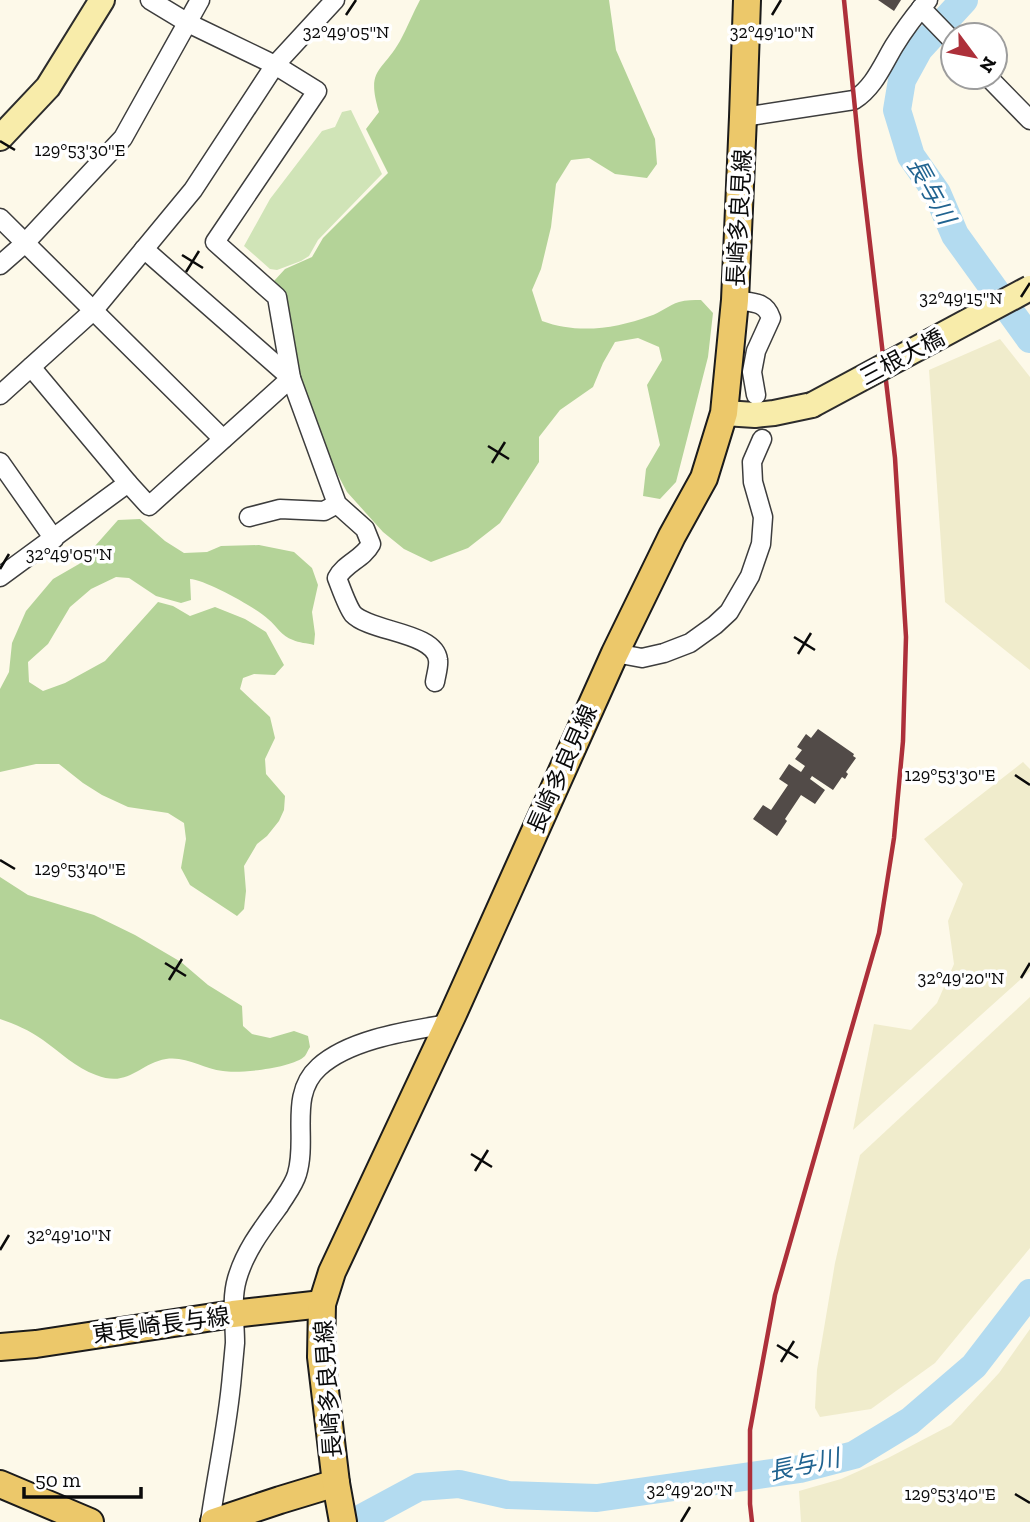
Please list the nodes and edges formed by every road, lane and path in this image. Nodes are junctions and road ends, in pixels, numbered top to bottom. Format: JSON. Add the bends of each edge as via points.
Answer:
{"nodes":[{"id":1,"x":102,"y":0,"type":"edge"},
{"id":2,"x":150,"y":0,"type":"edge"},
{"id":3,"x":200,"y":0,"type":"edge"},
{"id":4,"x":335,"y":0,"type":"edge"},
{"id":5,"x":747,"y":0,"type":"edge"},
{"id":6,"x":925,"y":7,"type":"edge"},
{"id":7,"x":188,"y":23,"type":"junction"},
{"id":8,"x":939,"y":24,"type":"edge"},
{"id":9,"x":275,"y":65,"type":"junction"},
{"id":10,"x":1002,"y":91,"type":"edge"},
{"id":11,"x":743,"y":117,"type":"junction"},
{"id":12,"x":1030,"y":120,"type":"edge"},
{"id":13,"x":0,"y":138,"type":"edge"},
{"id":14,"x":0,"y":218,"type":"edge"},
{"id":15,"x":24,"y":244,"type":"junction"},
{"id":16,"x":144,"y":249,"type":"junction"},
{"id":17,"x":0,"y":265,"type":"edge"},
{"id":18,"x":1030,"y":288,"type":"edge"},
{"id":19,"x":735,"y":300,"type":"junction"},
{"id":20,"x":93,"y":311,"type":"junction"},
{"id":21,"x":31,"y":367,"type":"junction"},
{"id":22,"x":291,"y":378,"type":"junction"},
{"id":23,"x":0,"y":395,"type":"edge"},
{"id":24,"x":756,"y":395,"type":"dead end"},
{"id":25,"x":724,"y":413,"type":"junction"},
{"id":26,"x":223,"y":439,"type":"junction"},
{"id":27,"x":762,"y":439,"type":"dead end"},
{"id":28,"x":0,"y":462,"type":"edge"},
{"id":29,"x":128,"y":483,"type":"junction"},
{"id":30,"x":337,"y":504,"type":"junction"},
{"id":31,"x":249,"y":517,"type":"dead end"},
{"id":32,"x":54,"y":539,"type":"junction"},
{"id":33,"x":0,"y":577,"type":"edge"},
{"id":34,"x":615,"y":653,"type":"junction"},
{"id":35,"x":435,"y":682,"type":"dead end"},
{"id":36,"x":448,"y":1024,"type":"junction"},
{"id":37,"x":322,"y":1304,"type":"junction"},
{"id":38,"x":233,"y":1314,"type":"junction"},
{"id":39,"x":0,"y":1347,"type":"edge"},
{"id":40,"x":0,"y":1484,"type":"edge"},
{"id":41,"x":339,"y":1502,"type":"edge"},
{"id":42,"x":90,"y":1522,"type":"edge"},
{"id":43,"x":212,"y":1522,"type":"edge"}],
"edges":[{"from":1,"to":13,"type":"street","via":[[48,87]]},
{"from":2,"to":7,"type":"street"},
{"from":3,"to":7,"type":"street"},
{"from":4,"to":9,"type":"street"},
{"from":5,"to":11,"type":"main road","name":"長崎多良見線"},
{"from":6,"to":8,"type":"street"},
{"from":6,"to":11,"type":"street","via":[[864,94],[854,100]]},
{"from":7,"to":9,"type":"street"},
{"from":7,"to":15,"type":"street","via":[[123,138]]},
{"from":9,"to":16,"type":"street","via":[[193,190]]},
{"from":9,"to":22,"type":"street","via":[[317,91],[215,242],[277,297]]},
{"from":10,"to":12,"type":"street"},
{"from":11,"to":19,"type":"main road","name":"長崎多良見線"},
{"from":14,"to":15,"type":"street"},
{"from":15,"to":17,"type":"street"},
{"from":15,"to":20,"type":"street"},
{"from":16,"to":20,"type":"street"},
{"from":16,"to":22,"type":"street"},
{"from":18,"to":25,"type":"street","name":"三根大橋","bridge":true,"via":[[812,405],[755,415]]},
{"from":19,"to":24,"type":"street","via":[[761,304],[771,318],[756,351],[752,372]]},
{"from":19,"to":25,"type":"main road","name":"長崎多良見線"},
{"from":20,"to":21,"type":"street"},
{"from":20,"to":26,"type":"street"},
{"from":21,"to":23,"type":"street"},
{"from":21,"to":29,"type":"street"},
{"from":22,"to":26,"type":"street"},
{"from":22,"to":30,"type":"street"},
{"from":25,"to":34,"type":"main road","name":"長崎多良見線","via":[[704,478]]},
{"from":26,"to":29,"type":"street","via":[[149,506]]},
{"from":27,"to":34,"type":"street","via":[[752,462],[763,517],[761,544],[750,576],[729,612],[691,643],[664,653],[642,658]]},
{"from":28,"to":32,"type":"street"},
{"from":29,"to":32,"type":"street"},
{"from":30,"to":31,"type":"street","via":[[324,511],[280,509]]},
{"from":30,"to":35,"type":"street","via":[[365,529],[370,544],[337,578],[353,614],[374,626],[409,634],[433,649],[439,659]]},
{"from":32,"to":33,"type":"street"},
{"from":34,"to":36,"type":"main road","name":"長崎多良見線"},
{"from":36,"to":37,"type":"main road","name":"長崎多良見線","via":[[332,1272]]},
{"from":36,"to":38,"type":"street","via":[[345,1049],[307,1080],[301,1101],[297,1175],[246,1253],[236,1281]]},
{"from":37,"to":38,"type":"main road","name":"東長崎長与線"},
{"from":37,"to":41,"type":"main road","name":"長崎多良見線","via":[[321,1357]]},
{"from":38,"to":39,"type":"main road","name":"東長崎長与線"},
{"from":38,"to":43,"type":"street","via":[[231,1381]]},
{"from":40,"to":42,"type":"main road"},
{"from":41,"to":43,"type":"main road","via":[[280,1500]]}]}
